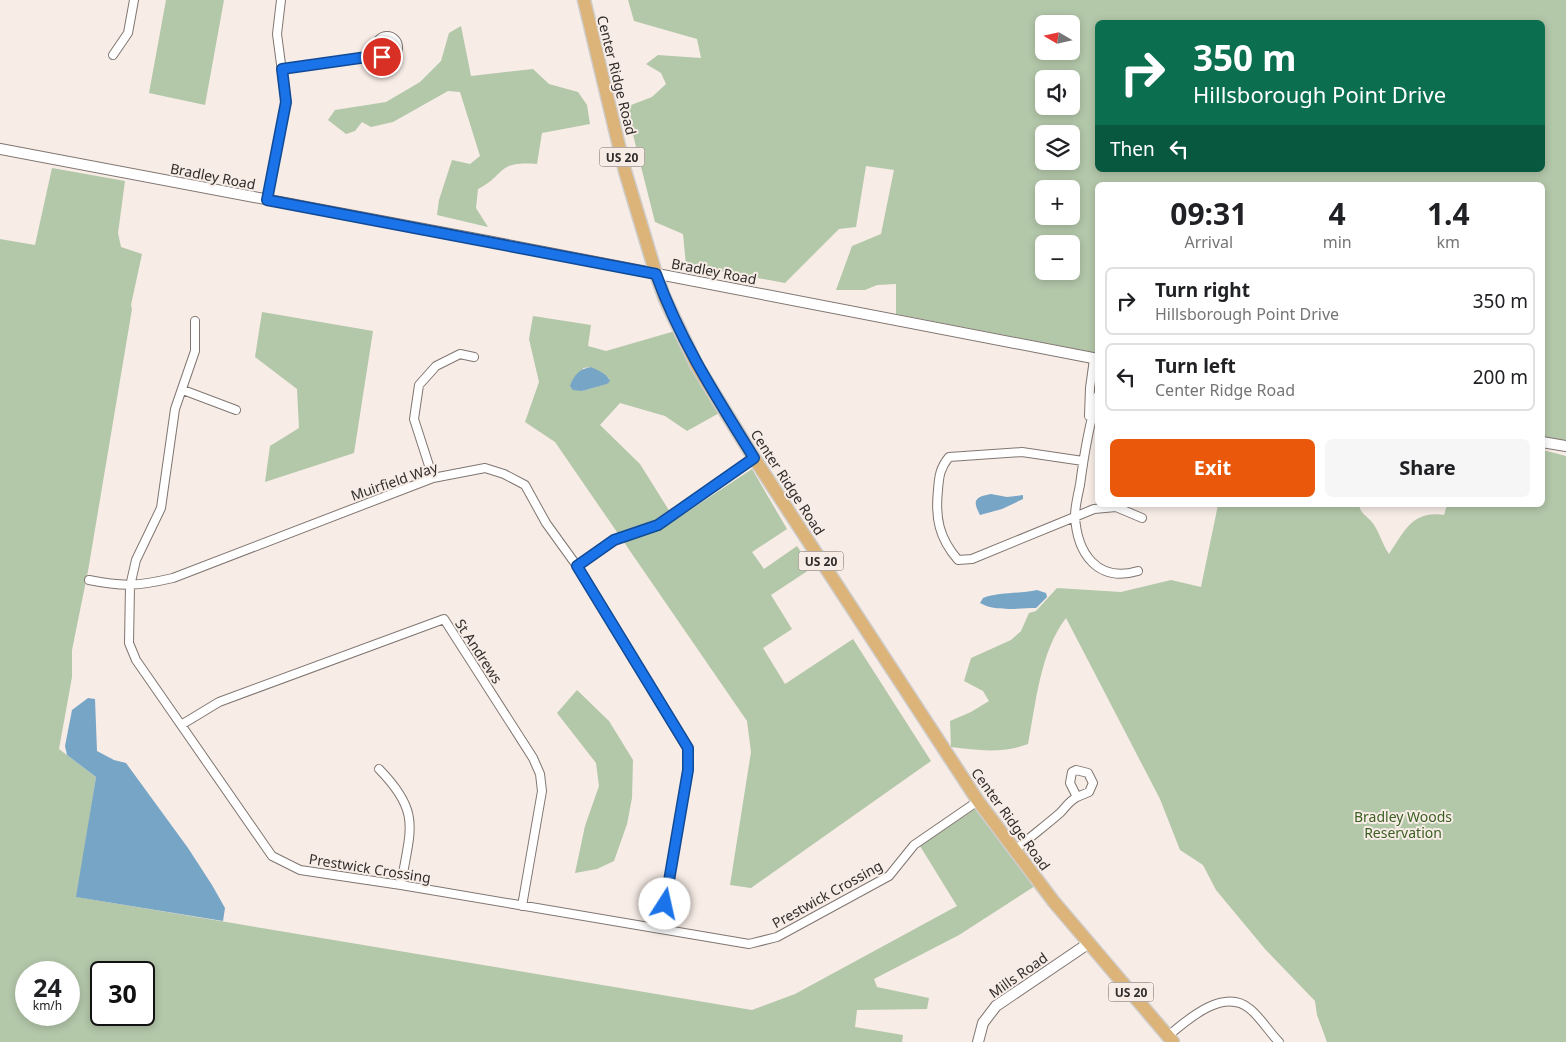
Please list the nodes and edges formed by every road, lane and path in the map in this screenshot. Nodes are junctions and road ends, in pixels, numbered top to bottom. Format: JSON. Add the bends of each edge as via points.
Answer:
{"nodes":[{"id":1,"x":134,"y":0,"type":"edge"},
{"id":2,"x":282,"y":0,"type":"edge"},
{"id":3,"x":584,"y":0,"type":"edge"},
{"id":4,"x":377,"y":52,"type":"dead end"},
{"id":5,"x":113,"y":55,"type":"dead end"},
{"id":6,"x":282,"y":69,"type":"junction"},
{"id":7,"x":0,"y":149,"type":"edge"},
{"id":8,"x":267,"y":200,"type":"junction"},
{"id":9,"x":656,"y":274,"type":"junction"},
{"id":10,"x":195,"y":321,"type":"dead end"},
{"id":11,"x":474,"y":357,"type":"dead end"},
{"id":12,"x":1095,"y":359,"type":"edge"},
{"id":13,"x":1095,"y":364,"type":"edge"},
{"id":14,"x":183,"y":390,"type":"junction"},
{"id":15,"x":1095,"y":405,"type":"edge"},
{"id":16,"x":236,"y":410,"type":"dead end"},
{"id":17,"x":1088,"y":429,"type":"junction"},
{"id":18,"x":1545,"y":442,"type":"edge"},
{"id":19,"x":1566,"y":446,"type":"edge"},
{"id":20,"x":754,"y":458,"type":"junction"},
{"id":21,"x":1083,"y":461,"type":"junction"},
{"id":22,"x":433,"y":478,"type":"junction"},
{"id":23,"x":1075,"y":515,"type":"junction"},
{"id":24,"x":1142,"y":518,"type":"dead end"},
{"id":25,"x":577,"y":566,"type":"junction"},
{"id":26,"x":1138,"y":570,"type":"dead end"},
{"id":27,"x":89,"y":580,"type":"dead end"},
{"id":28,"x":130,"y":586,"type":"junction"},
{"id":29,"x":181,"y":725,"type":"junction"},
{"id":30,"x":379,"y":769,"type":"dead end"},
{"id":31,"x":1077,"y":797,"type":"dead end"},
{"id":32,"x":978,"y":801,"type":"junction"},
{"id":33,"x":1014,"y":851,"type":"junction"},
{"id":34,"x":401,"y":885,"type":"junction"},
{"id":35,"x":522,"y":906,"type":"junction"},
{"id":36,"x":661,"y":929,"type":"junction"},
{"id":37,"x":1089,"y":943,"type":"junction"},
{"id":38,"x":1170,"y":1039,"type":"edge"},
{"id":39,"x":978,"y":1042,"type":"edge"},
{"id":40,"x":1279,"y":1042,"type":"edge"}],
"edges":[{"from":1,"to":5,"type":"street","via":[[128,33]]},
{"from":2,"to":6,"type":"street","via":[[277,29]]},
{"from":3,"to":9,"type":"main road","name":"Center Ridge Road","number":"US 20","via":[[625,171]]},
{"from":4,"to":6,"type":"street","via":[[367,57]]},
{"from":6,"to":8,"type":"street","via":[[286,102]]},
{"from":7,"to":8,"type":"street","name":"Bradley Road"},
{"from":8,"to":9,"type":"street","name":"Bradley Road"},
{"from":9,"to":12,"type":"street","name":"Bradley Road"},
{"from":9,"to":20,"type":"main road","name":"Center Ridge Road","number":"US 20","via":[[693,360]]},
{"from":10,"to":14,"type":"street","name":"Prestwick Crossing","via":[[195,351]]},
{"from":11,"to":22,"type":"street","via":[[460,354],[436,366],[420,385],[414,419]]},
{"from":13,"to":17,"type":"street"},
{"from":14,"to":16,"type":"street"},
{"from":14,"to":28,"type":"street","name":"Prestwick Crossing","via":[[176,409],[161,508],[136,560]]},
{"from":15,"to":17,"type":"street"},
{"from":17,"to":21,"type":"street"},
{"from":18,"to":19,"type":"street"},
{"from":20,"to":25,"type":"street","via":[[658,525],[614,540]]},
{"from":20,"to":32,"type":"main road","name":"Center Ridge Road","number":"US 20"},
{"from":21,"to":23,"type":"street"},
{"from":21,"to":23,"type":"street","via":[[1022,452],[949,457],[940,469],[936,507],[940,532],[958,560],[965,560]]},
{"from":22,"to":25,"type":"street","name":"Muirfield Way","via":[[485,468],[525,485],[546,523]]},
{"from":22,"to":28,"type":"street","name":"Muirfield Way","via":[[173,578]]},
{"from":23,"to":24,"type":"street","via":[[1116,507]]},
{"from":23,"to":26,"type":"street","via":[[1080,542],[1089,562],[1118,574]]},
{"from":25,"to":36,"type":"street","name":"Muirfield Way","via":[[688,748],[688,770]]},
{"from":27,"to":28,"type":"street","name":"Muirfield Way"},
{"from":28,"to":29,"type":"street","name":"Prestwick Crossing","via":[[130,642],[136,660]]},
{"from":29,"to":34,"type":"street","name":"Prestwick Crossing","via":[[272,856],[300,870]]},
{"from":29,"to":35,"type":"street","name":"St Andrews","via":[[219,702],[444,619],[540,774],[542,791]]},
{"from":30,"to":34,"type":"street","via":[[397,787],[407,807],[411,828]]},
{"from":31,"to":33,"type":"street"},
{"from":32,"to":33,"type":"main road","name":"Center Ridge Road","number":"US 20"},
{"from":32,"to":36,"type":"street","name":"Prestwick Crossing","via":[[914,845],[889,876],[777,937],[748,944]]},
{"from":33,"to":37,"type":"main road","name":"Center Ridge Road","number":"US 20"},
{"from":34,"to":35,"type":"street","name":"Prestwick Crossing"},
{"from":35,"to":36,"type":"street","name":"Prestwick Crossing"},
{"from":37,"to":38,"type":"main road","name":"Center Ridge Road","number":"US 20"},
{"from":37,"to":39,"type":"street","name":"Mills Road","via":[[993,1009],[983,1023]]},
{"from":38,"to":40,"type":"street","via":[[1196,1015],[1219,1003],[1231,1002],[1250,1009]]}]}
